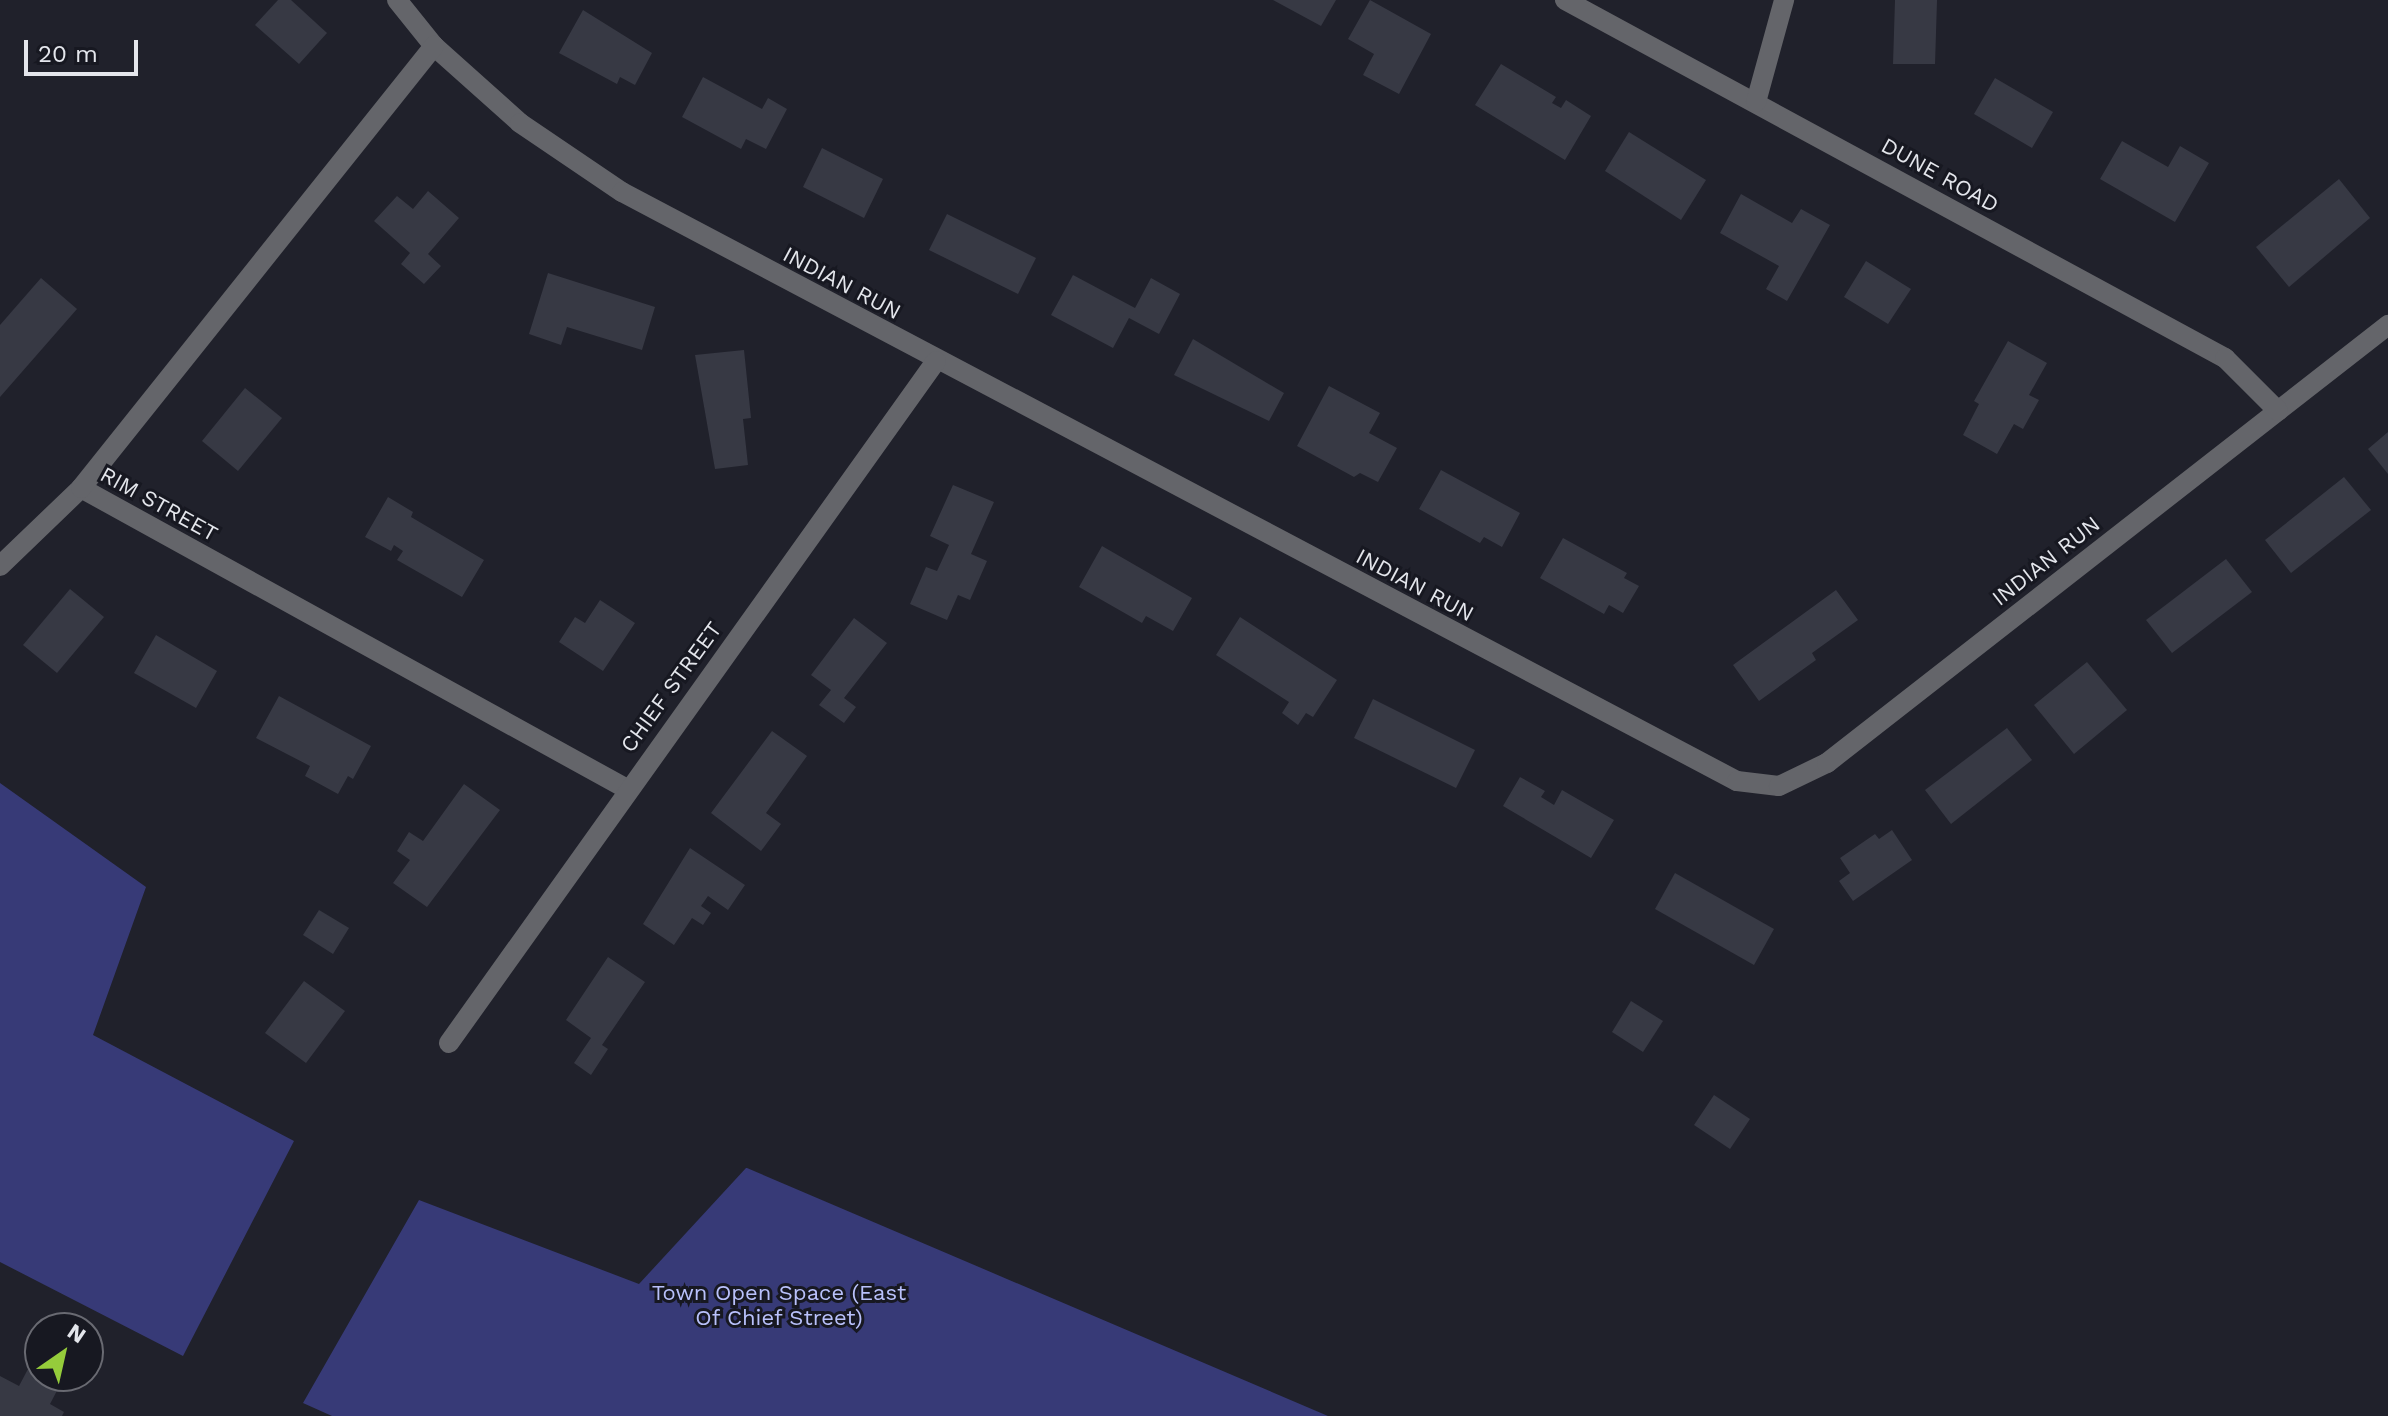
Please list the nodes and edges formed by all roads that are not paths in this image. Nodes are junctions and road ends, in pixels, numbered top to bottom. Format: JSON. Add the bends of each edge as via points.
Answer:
{"nodes":[{"id":1,"x":397,"y":0,"type":"edge"},
{"id":2,"x":1565,"y":0,"type":"edge"},
{"id":3,"x":1784,"y":0,"type":"edge"},
{"id":4,"x":434,"y":46,"type":"junction"},
{"id":5,"x":1756,"y":102,"type":"junction"},
{"id":6,"x":2388,"y":325,"type":"edge"},
{"id":7,"x":936,"y":361,"type":"junction"},
{"id":8,"x":2278,"y":411,"type":"junction"},
{"id":9,"x":81,"y":488,"type":"junction"},
{"id":10,"x":0,"y":566,"type":"edge"},
{"id":11,"x":627,"y":789,"type":"junction"},
{"id":12,"x":449,"y":1043,"type":"dead end"}],
"edges":[{"from":1,"to":4,"type":"street","name":"INDIAN RUN"},
{"from":2,"to":5,"type":"street","name":"DUNE ROAD"},
{"from":3,"to":5,"type":"street"},
{"from":4,"to":7,"type":"street","name":"INDIAN RUN","via":[[520,123],[622,192]]},
{"from":4,"to":9,"type":"street","name":"RIM STREET"},
{"from":5,"to":8,"type":"street","name":"DUNE ROAD","via":[[2225,358]]},
{"from":6,"to":8,"type":"street","name":"INDIAN RUN"},
{"from":7,"to":8,"type":"street","name":"INDIAN RUN","via":[[1737,781],[1779,786],[1827,763]]},
{"from":7,"to":11,"type":"street","name":"CHIEF STREET"},
{"from":9,"to":10,"type":"street"},
{"from":9,"to":11,"type":"street","name":"RIM STREET"},
{"from":11,"to":12,"type":"street","name":"CHIEF STREET"}]}
